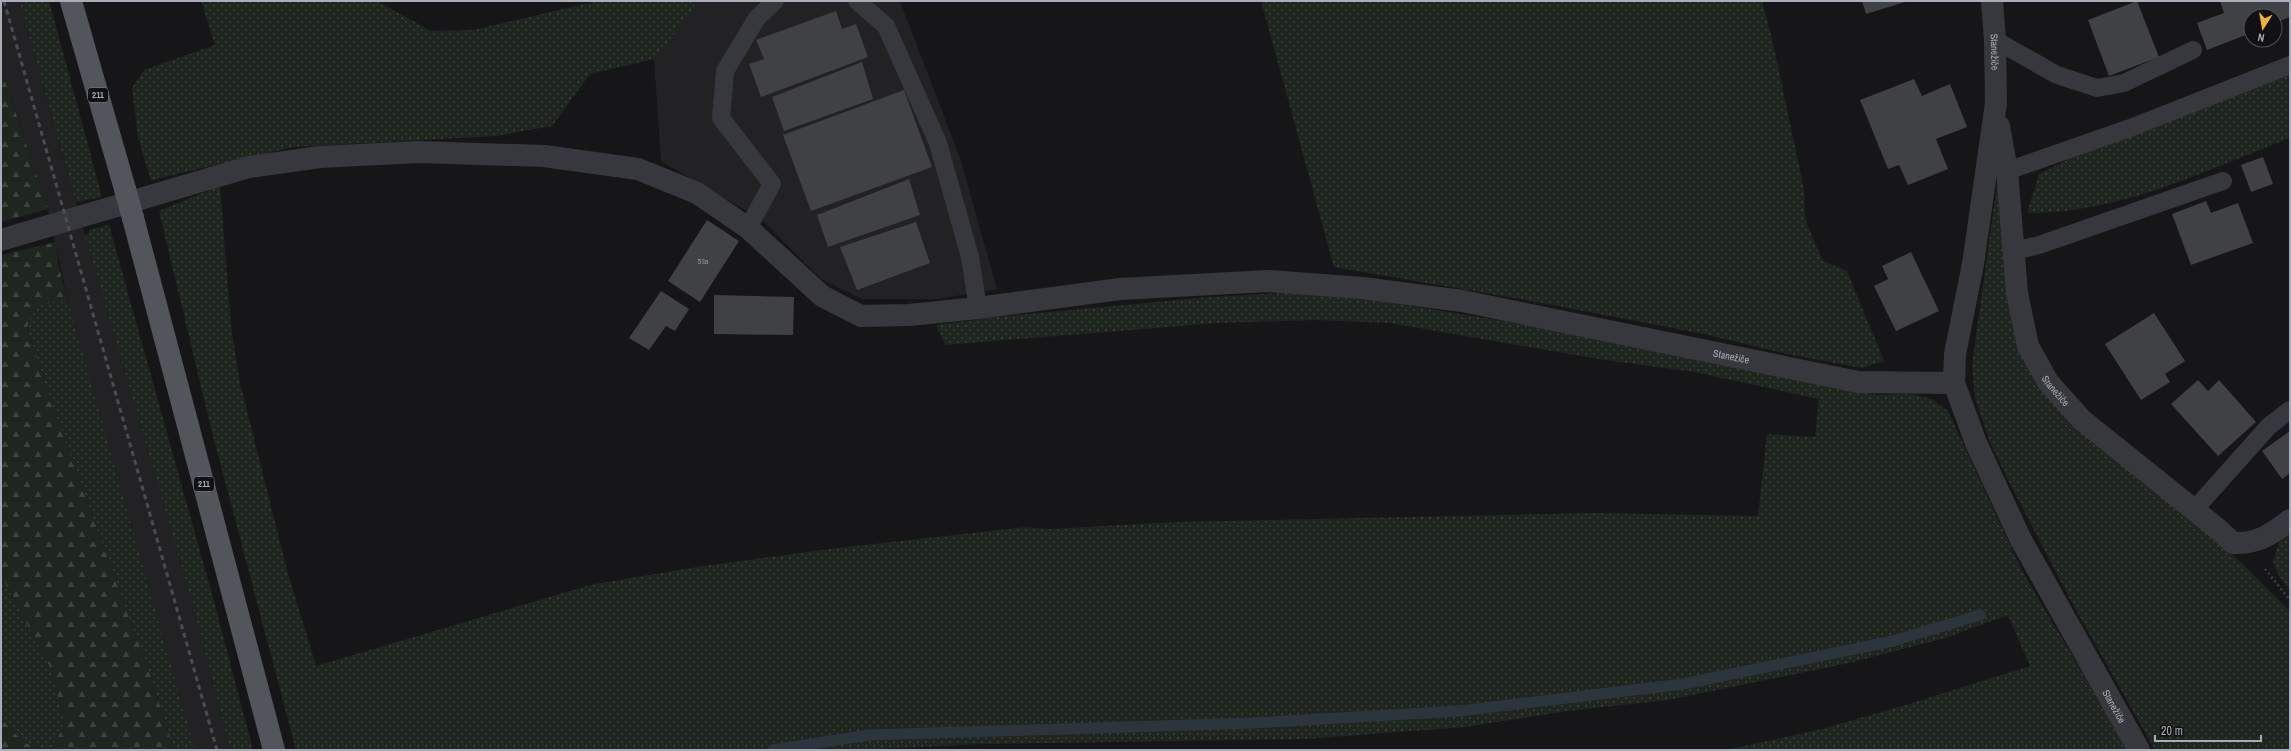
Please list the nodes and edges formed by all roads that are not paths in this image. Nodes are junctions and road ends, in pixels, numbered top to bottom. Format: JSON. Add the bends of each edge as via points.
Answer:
{"nodes":[{"id":1,"x":71,"y":1,"type":"edge"},
{"id":2,"x":775,"y":1,"type":"edge"},
{"id":3,"x":857,"y":1,"type":"edge"},
{"id":4,"x":1992,"y":1,"type":"edge"},
{"id":5,"x":1995,"y":40,"type":"junction"},
{"id":6,"x":2193,"y":50,"type":"dead end"},
{"id":7,"x":2290,"y":65,"type":"edge"},
{"id":8,"x":1996,"y":104,"type":"junction"},
{"id":9,"x":2007,"y":171,"type":"junction"},
{"id":10,"x":2223,"y":181,"type":"dead end"},
{"id":11,"x":748,"y":228,"type":"junction"},
{"id":12,"x":1,"y":240,"type":"edge"},
{"id":13,"x":2013,"y":250,"type":"junction"},
{"id":14,"x":978,"y":308,"type":"junction"},
{"id":15,"x":1954,"y":383,"type":"junction"},
{"id":16,"x":2290,"y":410,"type":"edge"},
{"id":17,"x":2194,"y":510,"type":"junction"},
{"id":18,"x":2290,"y":520,"type":"edge"},
{"id":19,"x":274,"y":750,"type":"edge"},
{"id":20,"x":2139,"y":750,"type":"edge"}],
"edges":[{"from":1,"to":19,"type":"main road","number":"211","bridge":true,"via":[[133,218]]},
{"from":2,"to":11,"type":"lane","via":[[757,18],[724,71],[721,118],[772,184]]},
{"from":3,"to":14,"type":"lane","via":[[886,26],[938,143],[970,257]]},
{"from":4,"to":5,"type":"street","name":"Stanežiče"},
{"from":5,"to":6,"type":"lane","via":[[2057,75],[2097,88],[2124,83]]},
{"from":5,"to":8,"type":"street","name":"Stanežiče"},
{"from":7,"to":9,"type":"lane","via":[[2130,128]]},
{"from":8,"to":9,"type":"street","name":"Stanežiče"},
{"from":8,"to":15,"type":"street","name":"Stanežiče","via":[[1973,264],[1955,354]]},
{"from":9,"to":13,"type":"street","name":"Stanežiče"},
{"from":10,"to":13,"type":"lane","via":[[2040,245]]},
{"from":11,"to":12,"type":"street","name":"Stanežiče","via":[[697,193],[638,169],[544,156],[419,152],[320,157],[249,167]]},
{"from":11,"to":14,"type":"street","name":"Stanežiče","via":[[822,296],[861,316],[909,315]]},
{"from":13,"to":17,"type":"street","name":"Stanežiče","via":[[2017,292],[2028,346],[2048,382],[2082,420]]},
{"from":14,"to":15,"type":"street","name":"Stanežiče","via":[[1120,289],[1268,281],[1363,288],[1462,301],[1858,382]]},
{"from":15,"to":20,"type":"street","name":"Stanežiče","via":[[1976,443],[2021,540]]},
{"from":16,"to":17,"type":"lane","via":[[2269,426]]},
{"from":17,"to":18,"type":"street","name":"Stanežiče","via":[[2233,543],[2250,544]]}]}
